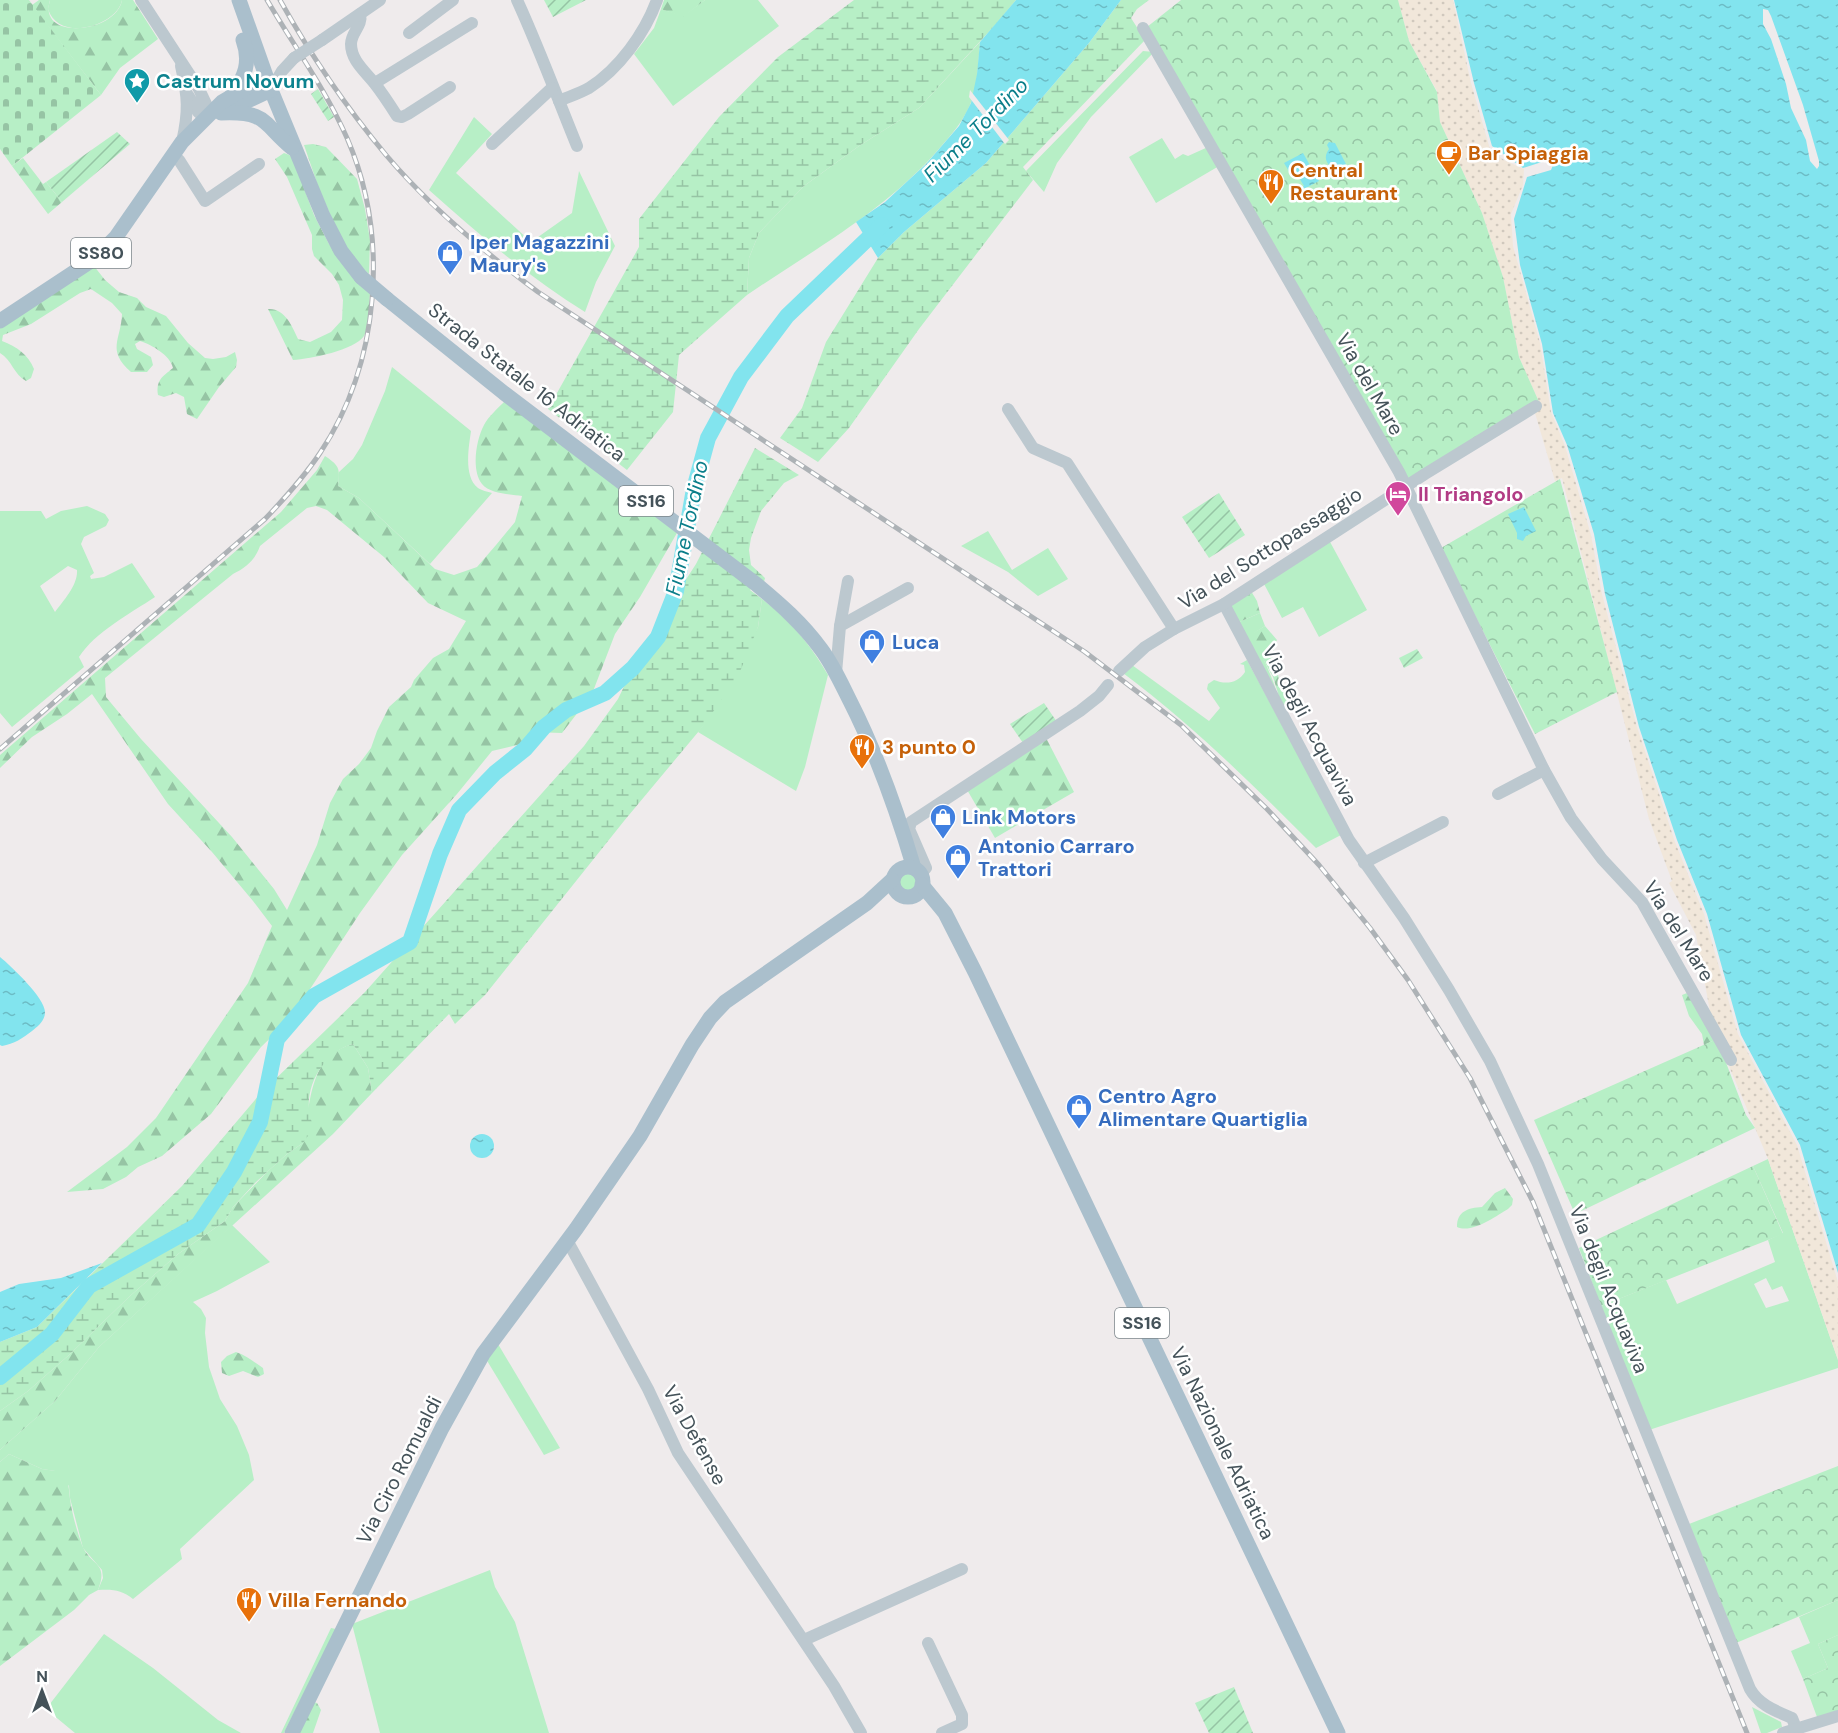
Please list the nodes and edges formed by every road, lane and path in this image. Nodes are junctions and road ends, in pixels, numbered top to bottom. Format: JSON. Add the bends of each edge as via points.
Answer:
{"nodes":[{"id":1,"x":141,"y":0,"type":"edge"},
{"id":2,"x":380,"y":0,"type":"edge"},
{"id":3,"x":453,"y":0,"type":"edge"},
{"id":4,"x":517,"y":0,"type":"edge"},
{"id":5,"x":653,"y":4,"type":"edge"},
{"id":6,"x":241,"y":7,"type":"edge"},
{"id":7,"x":360,"y":14,"type":"junction"},
{"id":8,"x":471,"y":23,"type":"dead end"},
{"id":9,"x":1143,"y":28,"type":"dead end"},
{"id":10,"x":409,"y":33,"type":"dead end"},
{"id":11,"x":180,"y":59,"type":"junction"},
{"id":12,"x":375,"y":83,"type":"junction"},
{"id":13,"x":268,"y":84,"type":"junction"},
{"id":14,"x":450,"y":87,"type":"dead end"},
{"id":15,"x":199,"y":88,"type":"junction"},
{"id":16,"x":552,"y":88,"type":"junction"},
{"id":17,"x":188,"y":95,"type":"junction"},
{"id":18,"x":232,"y":95,"type":"junction"},
{"id":19,"x":559,"y":101,"type":"junction"},
{"id":20,"x":221,"y":112,"type":"junction"},
{"id":21,"x":206,"y":119,"type":"junction"},
{"id":22,"x":182,"y":142,"type":"junction"},
{"id":23,"x":492,"y":144,"type":"dead end"},
{"id":24,"x":577,"y":146,"type":"dead end"},
{"id":25,"x":296,"y":152,"type":"junction"},
{"id":26,"x":173,"y":155,"type":"junction"},
{"id":27,"x":259,"y":164,"type":"dead end"},
{"id":28,"x":0,"y":321,"type":"edge"},
{"id":29,"x":1536,"y":406,"type":"dead end"},
{"id":30,"x":1008,"y":409,"type":"dead end"},
{"id":31,"x":1406,"y":486,"type":"junction"},
{"id":32,"x":848,"y":581,"type":"dead end"},
{"id":33,"x":756,"y":584,"type":"joint"},
{"id":34,"x":908,"y":588,"type":"dead end"},
{"id":35,"x":1224,"y":604,"type":"junction"},
{"id":36,"x":840,"y":626,"type":"junction"},
{"id":37,"x":1174,"y":629,"type":"junction"},
{"id":38,"x":833,"y":668,"type":"junction"},
{"id":39,"x":1119,"y":671,"type":"dead end"},
{"id":40,"x":1108,"y":685,"type":"dead end"},
{"id":41,"x":1544,"y":770,"type":"junction"},
{"id":42,"x":1498,"y":794,"type":"dead end"},
{"id":43,"x":1443,"y":822,"type":"dead end"},
{"id":44,"x":902,"y":829,"type":"junction"},
{"id":45,"x":1364,"y":863,"type":"junction"},
{"id":46,"x":919,"y":876,"type":"junction"},
{"id":47,"x":893,"y":878,"type":"junction"},
{"id":48,"x":908,"y":897,"type":"junction"},
{"id":49,"x":867,"y":903,"type":"junction"},
{"id":50,"x":945,"y":913,"type":"junction"},
{"id":51,"x":1731,"y":1060,"type":"dead end"},
{"id":52,"x":567,"y":1240,"type":"junction"},
{"id":53,"x":962,"y":1569,"type":"dead end"},
{"id":54,"x":804,"y":1640,"type":"junction"},
{"id":55,"x":928,"y":1643,"type":"dead end"},
{"id":56,"x":1838,"y":1716,"type":"edge"},
{"id":57,"x":1795,"y":1730,"type":"edge"},
{"id":58,"x":292,"y":1733,"type":"edge"},
{"id":59,"x":861,"y":1733,"type":"edge"},
{"id":60,"x":942,"y":1733,"type":"edge"},
{"id":61,"x":1338,"y":1733,"type":"edge"},
{"id":62,"x":1783,"y":1733,"type":"edge"}],
"edges":[{"from":1,"to":11,"type":"street"},
{"from":2,"to":7,"type":"street"},
{"from":3,"to":10,"type":"street"},
{"from":4,"to":16,"type":"street","via":[[548,69]]},
{"from":5,"to":19,"type":"street","via":[[647,25],[616,65],[589,88]]},
{"from":6,"to":13,"type":"main road","number":"SS16"},
{"from":6,"to":18,"type":"main road","number":"SS80","via":[[240,31],[247,67]]},
{"from":7,"to":12,"type":"street","via":[[362,20],[352,39],[352,51],[361,69]]},
{"from":7,"to":13,"type":"street","bridge":true,"via":[[294,58]]},
{"from":8,"to":12,"type":"street"},
{"from":9,"to":31,"type":"street","name":"Via del Mare"},
{"from":11,"to":15,"type":"street"},
{"from":11,"to":17,"type":"street"},
{"from":12,"to":14,"type":"street","via":[[397,116],[402,117]]},
{"from":13,"to":18,"type":"main road","number":"SS80"},
{"from":13,"to":20,"type":"main road","number":"SS80","via":[[261,97]]},
{"from":13,"to":25,"type":"main road","number":"SS16"},
{"from":15,"to":18,"type":"street","via":[[216,96]]},
{"from":15,"to":21,"type":"street","via":[[207,106]]},
{"from":16,"to":19,"type":"street"},
{"from":16,"to":23,"type":"street"},
{"from":17,"to":21,"type":"street"},
{"from":17,"to":22,"type":"street"},
{"from":18,"to":21,"type":"main road","number":"SS80"},
{"from":19,"to":24,"type":"street"},
{"from":20,"to":21,"type":"main road","number":"SS80"},
{"from":20,"to":25,"type":"main road","via":[[261,118]]},
{"from":21,"to":22,"type":"main road","number":"SS80"},
{"from":22,"to":26,"type":"main road","number":"SS80"},
{"from":25,"to":33,"type":"main road","name":"Strada Statale 16 Adriatica","number":"SS16","bridge":true,"via":[[323,216],[361,277],[536,417]]},
{"from":26,"to":27,"type":"street","via":[[205,201]]},
{"from":26,"to":28,"type":"main road","number":"SS80","via":[[108,245],[73,275]]},
{"from":29,"to":31,"type":"street","name":"Via del Sottopassaggio"},
{"from":30,"to":37,"type":"street","via":[[1033,448],[1067,463]]},
{"from":31,"to":35,"type":"street","name":"Via del Sottopassaggio"},
{"from":31,"to":41,"type":"street","name":"Via del Mare"},
{"from":32,"to":36,"type":"street"},
{"from":33,"to":38,"type":"main road","name":"Via Nazionale Adriatica","number":"SS16","via":[[794,617]]},
{"from":34,"to":36,"type":"street"},
{"from":35,"to":37,"type":"street","name":"Via del Sottopassaggio"},
{"from":35,"to":45,"type":"street","name":"Via degli Acquaviva"},
{"from":36,"to":38,"type":"street"},
{"from":37,"to":39,"type":"street","name":"Via del Sottopassaggio"},
{"from":38,"to":44,"type":"main road","name":"Via Nazionale Adriatica","number":"SS16","via":[[865,730]]},
{"from":40,"to":46,"type":"street","via":[[1080,711],[911,822],[909,829],[926,868]]},
{"from":41,"to":42,"type":"street"},
{"from":41,"to":51,"type":"street","name":"Via del Mare","via":[[1571,818],[1642,902]]},
{"from":43,"to":45,"type":"street"},
{"from":44,"to":46,"type":"main road","name":"Via Nazionale Adriatica","number":"SS16"},
{"from":44,"to":47,"type":"main road","name":"Via Nazionale Adriatica","number":"SS16"},
{"from":45,"to":57,"type":"street","name":"Via degli Acquaviva","via":[[1409,926],[1490,1061],[1538,1164],[1750,1689],[1767,1707],[1792,1718]]},
{"from":46,"to":47,"type":"main road","via":[[903,867]]},
{"from":46,"to":48,"type":"main road","via":[[918,893]]},
{"from":46,"to":50,"type":"main road","name":"Via Nazionale Adriatica","number":"SS16"},
{"from":47,"to":48,"type":"main road","via":[[894,889]]},
{"from":47,"to":49,"type":"main road","name":"Via Ciro Romualdi"},
{"from":48,"to":49,"type":"main road"},
{"from":48,"to":50,"type":"main road"},
{"from":49,"to":52,"type":"main road","name":"Via Ciro Romualdi","via":[[725,1002],[710,1018],[640,1136]]},
{"from":50,"to":61,"type":"main road","name":"Via Nazionale Adriatica","number":"SS16"},
{"from":52,"to":54,"type":"street","name":"Via Defense","via":[[678,1453]]},
{"from":52,"to":58,"type":"main road","name":"Via Ciro Romualdi","via":[[483,1354]]},
{"from":53,"to":54,"type":"street"},
{"from":54,"to":59,"type":"street","name":"Via Defense"},
{"from":55,"to":60,"type":"street","via":[[962,1715],[962,1724]]},
{"from":56,"to":57,"type":"street"},
{"from":57,"to":62,"type":"street"}]}
